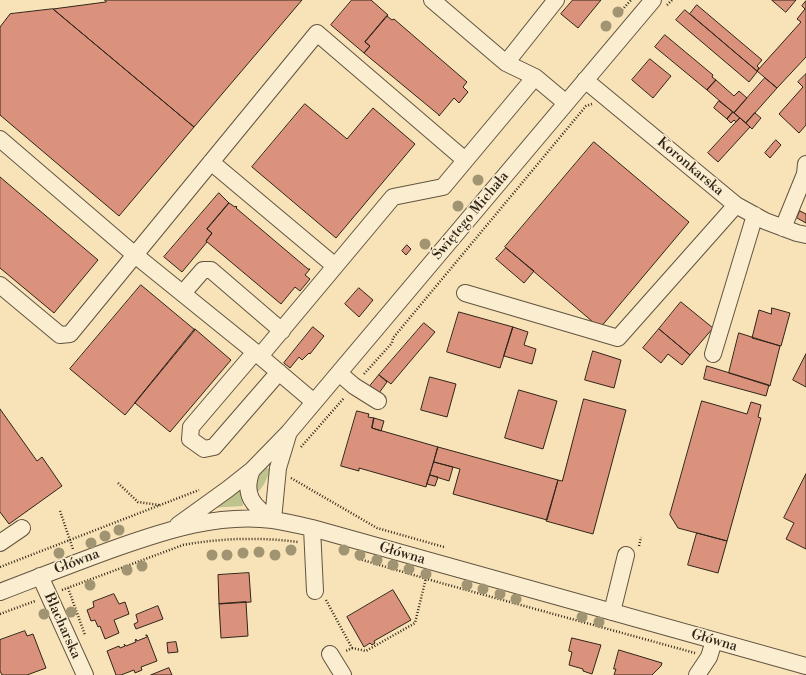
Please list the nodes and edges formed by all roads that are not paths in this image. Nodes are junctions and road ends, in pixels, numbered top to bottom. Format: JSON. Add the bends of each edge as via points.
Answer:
{"nodes":[{"id":1,"x":432,"y":0,"type":"edge"},
{"id":2,"x":556,"y":0,"type":"edge"},
{"id":3,"x":660,"y":3,"type":"edge"},
{"id":4,"x":506,"y":63,"type":"junction"},
{"id":5,"x":535,"y":77,"type":"junction"},
{"id":6,"x":585,"y":80,"type":"junction"},
{"id":7,"x":566,"y":103,"type":"junction"},
{"id":8,"x":0,"y":139,"type":"edge"},
{"id":9,"x":465,"y":160,"type":"junction"},
{"id":10,"x":211,"y":162,"type":"junction"},
{"id":11,"x":806,"y":164,"type":"edge"},
{"id":12,"x":736,"y":205,"type":"junction"},
{"id":13,"x":755,"y":215,"type":"junction"},
{"id":14,"x":784,"y":228,"type":"junction"},
{"id":15,"x":806,"y":235,"type":"edge"},
{"id":16,"x":135,"y":256,"type":"junction"},
{"id":17,"x":336,"y":266,"type":"junction"},
{"id":18,"x":0,"y":285,"type":"edge"},
{"id":19,"x":183,"y":293,"type":"junction"},
{"id":20,"x":465,"y":293,"type":"dead end"},
{"id":21,"x":282,"y":331,"type":"junction"},
{"id":22,"x":258,"y":354,"type":"junction"},
{"id":23,"x":713,"y":354,"type":"dead end"},
{"id":24,"x":278,"y":372,"type":"junction"},
{"id":25,"x":339,"y":373,"type":"junction"},
{"id":26,"x":378,"y":401,"type":"dead end"},
{"id":27,"x":314,"y":402,"type":"junction"},
{"id":28,"x":290,"y":432,"type":"junction"},
{"id":29,"x":252,"y":470,"type":"junction"},
{"id":30,"x":272,"y":520,"type":"junction"},
{"id":31,"x":22,"y":528,"type":"dead end"},
{"id":32,"x":312,"y":528,"type":"junction"},
{"id":33,"x":173,"y":529,"type":"junction"},
{"id":34,"x":0,"y":544,"type":"edge"},
{"id":35,"x":626,"y":555,"type":"dead end"},
{"id":36,"x":40,"y":576,"type":"junction"},
{"id":37,"x":1,"y":588,"type":"edge"},
{"id":38,"x":315,"y":591,"type":"road end"},
{"id":39,"x":612,"y":612,"type":"junction"},
{"id":40,"x":714,"y":641,"type":"junction"},
{"id":41,"x":331,"y":656,"type":"road end"},
{"id":42,"x":805,"y":668,"type":"edge"},
{"id":43,"x":85,"y":675,"type":"edge"},
{"id":44,"x":343,"y":675,"type":"edge"},
{"id":45,"x":696,"y":675,"type":"edge"}],
"edges":[{"from":1,"to":4,"type":"street"},
{"from":2,"to":4,"type":"street"},
{"from":3,"to":6,"type":"street","name":"Świętego Michała"},
{"from":4,"to":5,"type":"street"},
{"from":5,"to":7,"type":"street"},
{"from":5,"to":9,"type":"street"},
{"from":6,"to":7,"type":"street","name":"Świętego Michała"},
{"from":6,"to":12,"type":"street","name":"Koronkarska"},
{"from":7,"to":25,"type":"street","name":"Świętego Michała"},
{"from":8,"to":16,"type":"street"},
{"from":9,"to":10,"type":"street","via":[[317,33]]},
{"from":9,"to":17,"type":"street","via":[[443,187],[393,197]]},
{"from":10,"to":16,"type":"street"},
{"from":10,"to":17,"type":"street"},
{"from":11,"to":14,"type":"street","via":[[805,174]]},
{"from":12,"to":13,"type":"street","name":"Koronkarska"},
{"from":12,"to":20,"type":"street","via":[[618,338]]},
{"from":13,"to":14,"type":"street","name":"Koronkarska"},
{"from":13,"to":23,"type":"street"},
{"from":14,"to":15,"type":"street","name":"Koronkarska"},
{"from":16,"to":18,"type":"street","via":[[70,334],[60,335]]},
{"from":16,"to":19,"type":"street"},
{"from":17,"to":21,"type":"street"},
{"from":19,"to":21,"type":"street","via":[[203,270],[211,270]]},
{"from":19,"to":22,"type":"street"},
{"from":21,"to":22,"type":"street"},
{"from":22,"to":24,"type":"street"},
{"from":22,"to":24,"type":"street","via":[[191,427],[190,439],[204,449],[214,447]]},
{"from":24,"to":27,"type":"street"},
{"from":25,"to":26,"type":"street"},
{"from":25,"to":27,"type":"street","name":"Świętego Michała"},
{"from":27,"to":28,"type":"street","name":"Świętego Michała"},
{"from":28,"to":29,"type":"street","name":"Świętego Michała"},
{"from":28,"to":30,"type":"street","name":"Świętego Michała","via":[[278,468]]},
{"from":29,"to":30,"type":"street","via":[[247,486],[252,502]]},
{"from":29,"to":33,"type":"street","name":"Świętego Michała"},
{"from":30,"to":32,"type":"street","name":"Główna"},
{"from":30,"to":33,"type":"street","name":"Główna","via":[[227,520]]},
{"from":31,"to":34,"type":"street"},
{"from":32,"to":38,"type":"street"},
{"from":32,"to":39,"type":"street","name":"Główna"},
{"from":33,"to":36,"type":"street","name":"Główna"},
{"from":35,"to":39,"type":"street"},
{"from":36,"to":37,"type":"street","name":"Główna"},
{"from":36,"to":43,"type":"street","name":"Blacharska"},
{"from":39,"to":40,"type":"street","name":"Główna"},
{"from":40,"to":42,"type":"street","name":"Główna"},
{"from":40,"to":45,"type":"street","via":[[709,657]]},
{"from":41,"to":44,"type":"street"}]}
